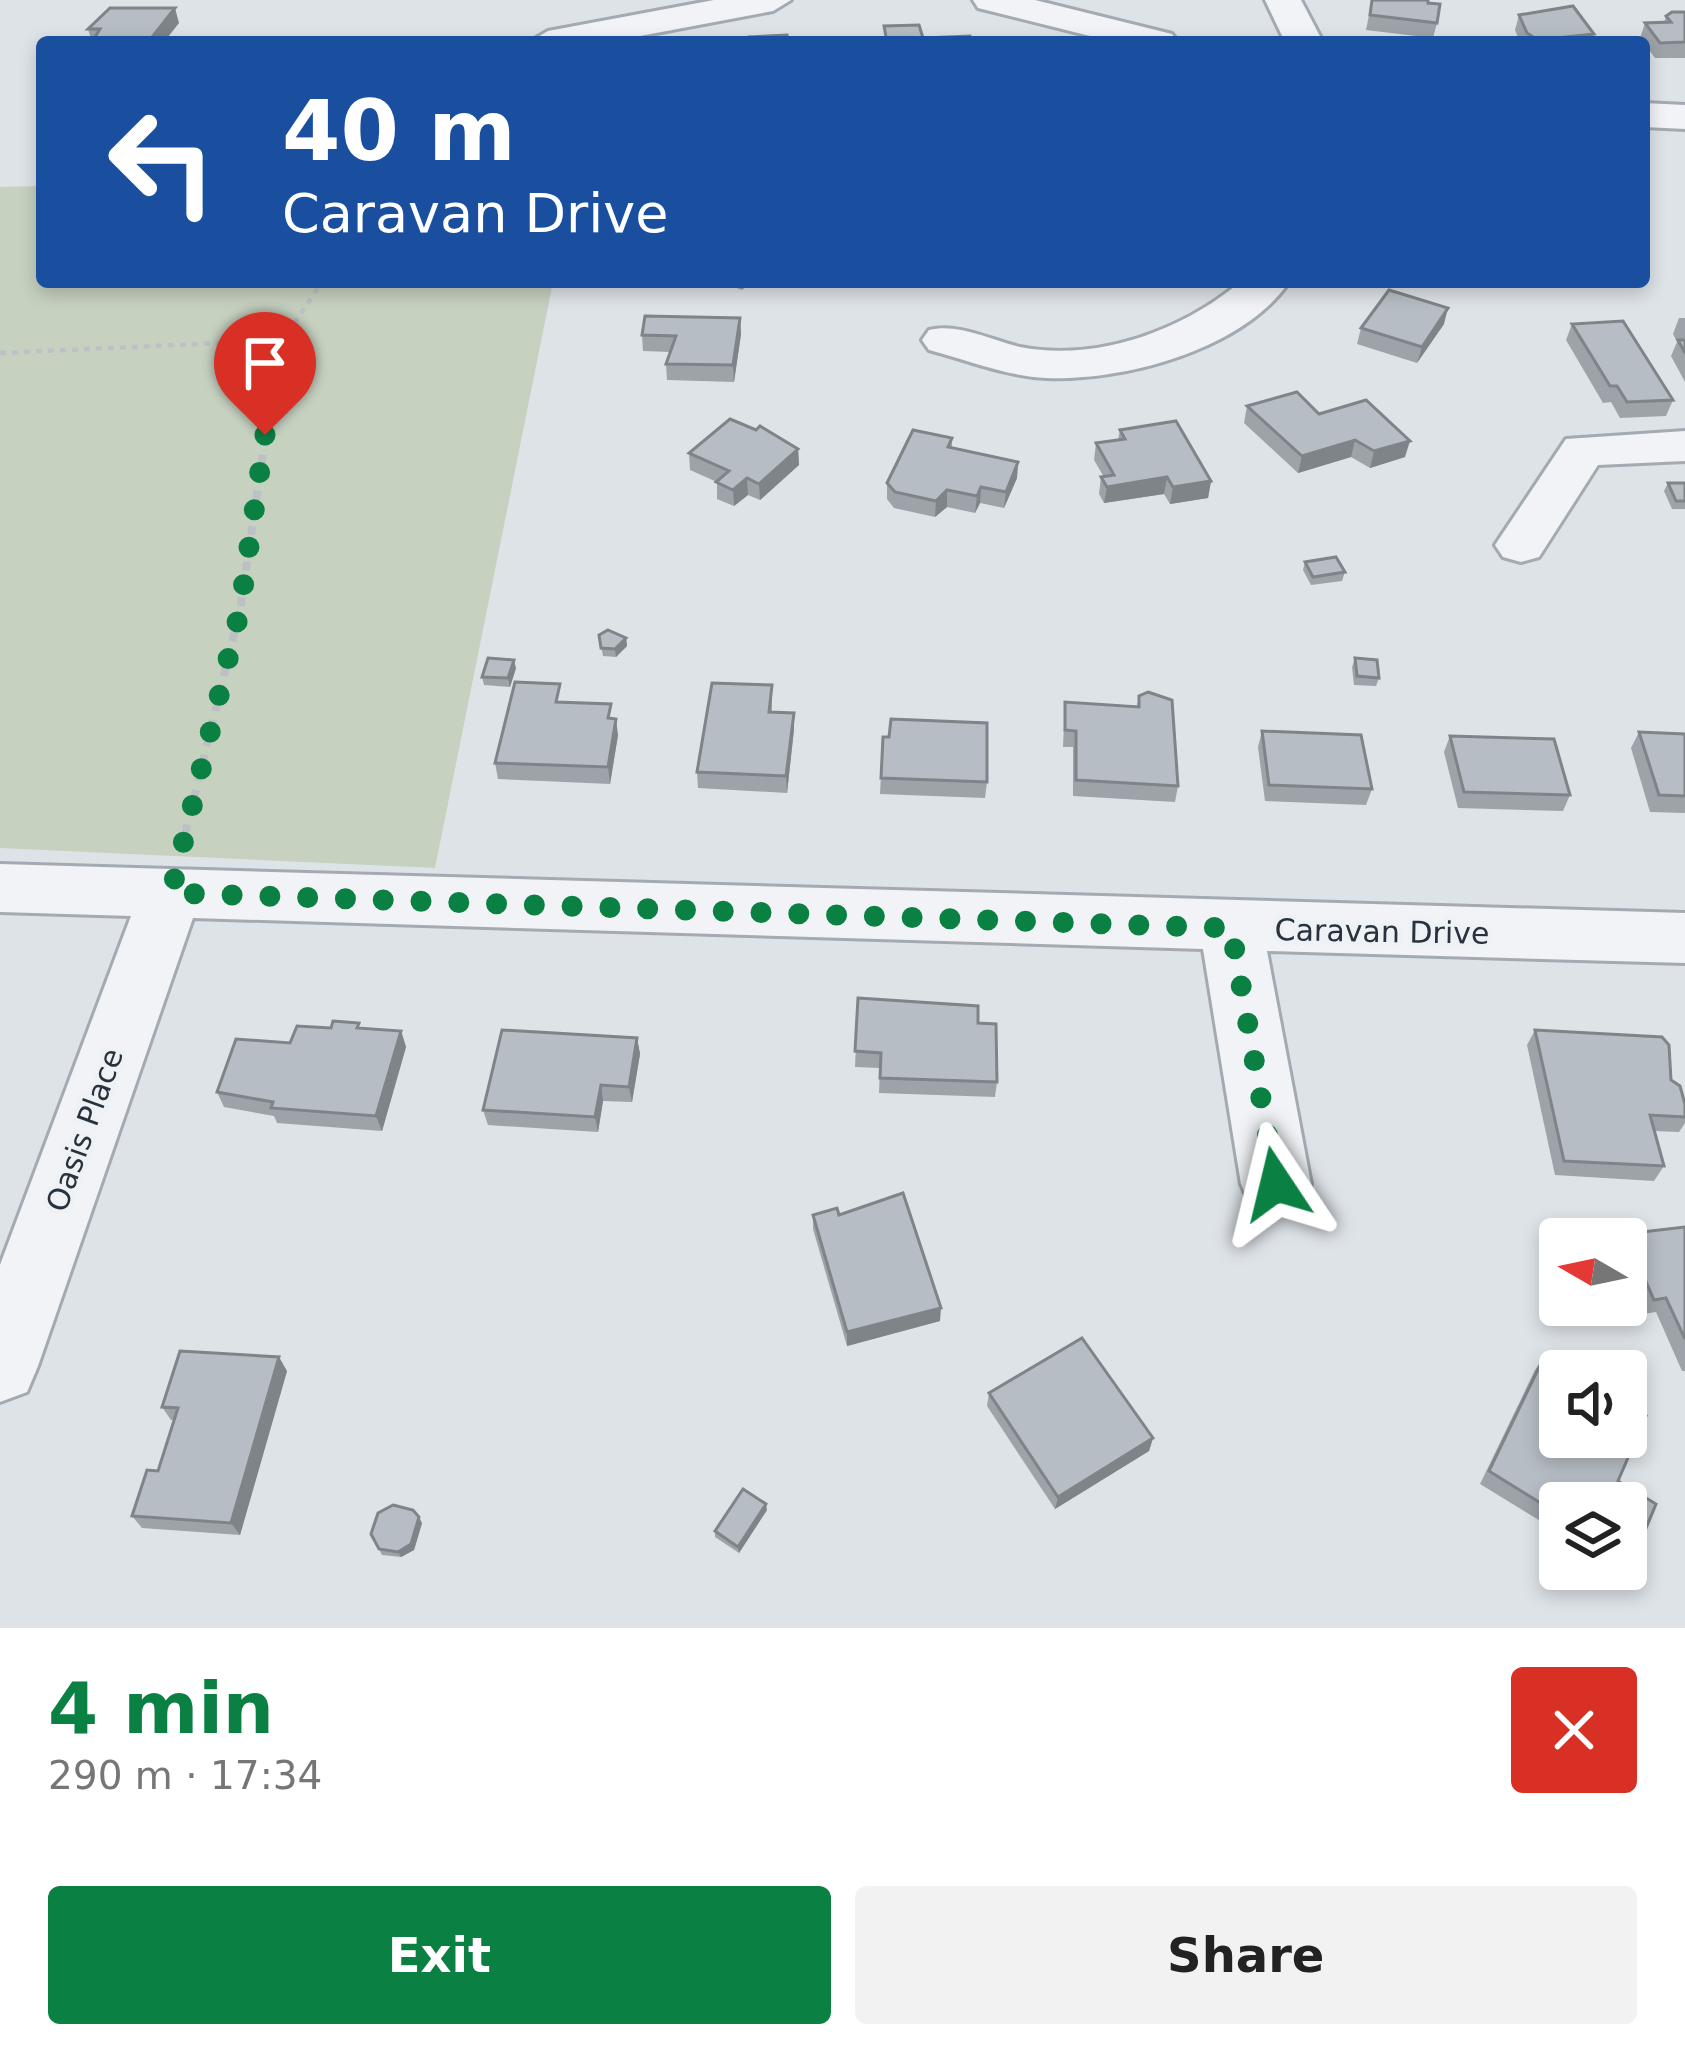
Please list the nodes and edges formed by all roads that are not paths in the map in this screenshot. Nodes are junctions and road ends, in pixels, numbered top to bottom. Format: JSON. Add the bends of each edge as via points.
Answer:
{"nodes":[{"id":1,"x":773,"y":0,"type":"edge"},
{"id":2,"x":991,"y":0,"type":"edge"},
{"id":3,"x":1283,"y":0,"type":"edge"},
{"id":4,"x":710,"y":5,"type":"edge"},
{"id":5,"x":574,"y":36,"type":"edge"},
{"id":6,"x":1135,"y":36,"type":"edge"},
{"id":7,"x":1301,"y":36,"type":"edge"},
{"id":8,"x":1650,"y":115,"type":"edge"},
{"id":9,"x":1685,"y":117,"type":"edge"},
{"id":10,"x":1258,"y":288,"type":"edge"},
{"id":11,"x":944,"y":340,"type":"dead end"},
{"id":12,"x":1685,"y":446,"type":"edge"},
{"id":13,"x":1521,"y":545,"type":"dead end"},
{"id":14,"x":0,"y":888,"type":"edge"},
{"id":15,"x":171,"y":893,"type":"junction"},
{"id":16,"x":1231,"y":928,"type":"junction"},
{"id":17,"x":1685,"y":938,"type":"edge"},
{"id":18,"x":1276,"y":1184,"type":"dead end"},
{"id":19,"x":0,"y":1366,"type":"edge"}],
"edges":[{"from":1,"to":4,"type":"street"},
{"from":2,"to":6,"type":"street"},
{"from":3,"to":7,"type":"street"},
{"from":4,"to":5,"type":"street"},
{"from":8,"to":9,"type":"street"},
{"from":10,"to":11,"type":"street","via":[[1200,328],[1125,357],[1044,364]]},
{"from":12,"to":13,"type":"street","via":[[1583,450]]},
{"from":14,"to":15,"type":"street","name":"Caravan Drive"},
{"from":15,"to":16,"type":"street","name":"Caravan Drive"},
{"from":15,"to":19,"type":"street","name":"Oasis Place"},
{"from":16,"to":17,"type":"street","name":"Caravan Drive"},
{"from":16,"to":18,"type":"street"}]}
